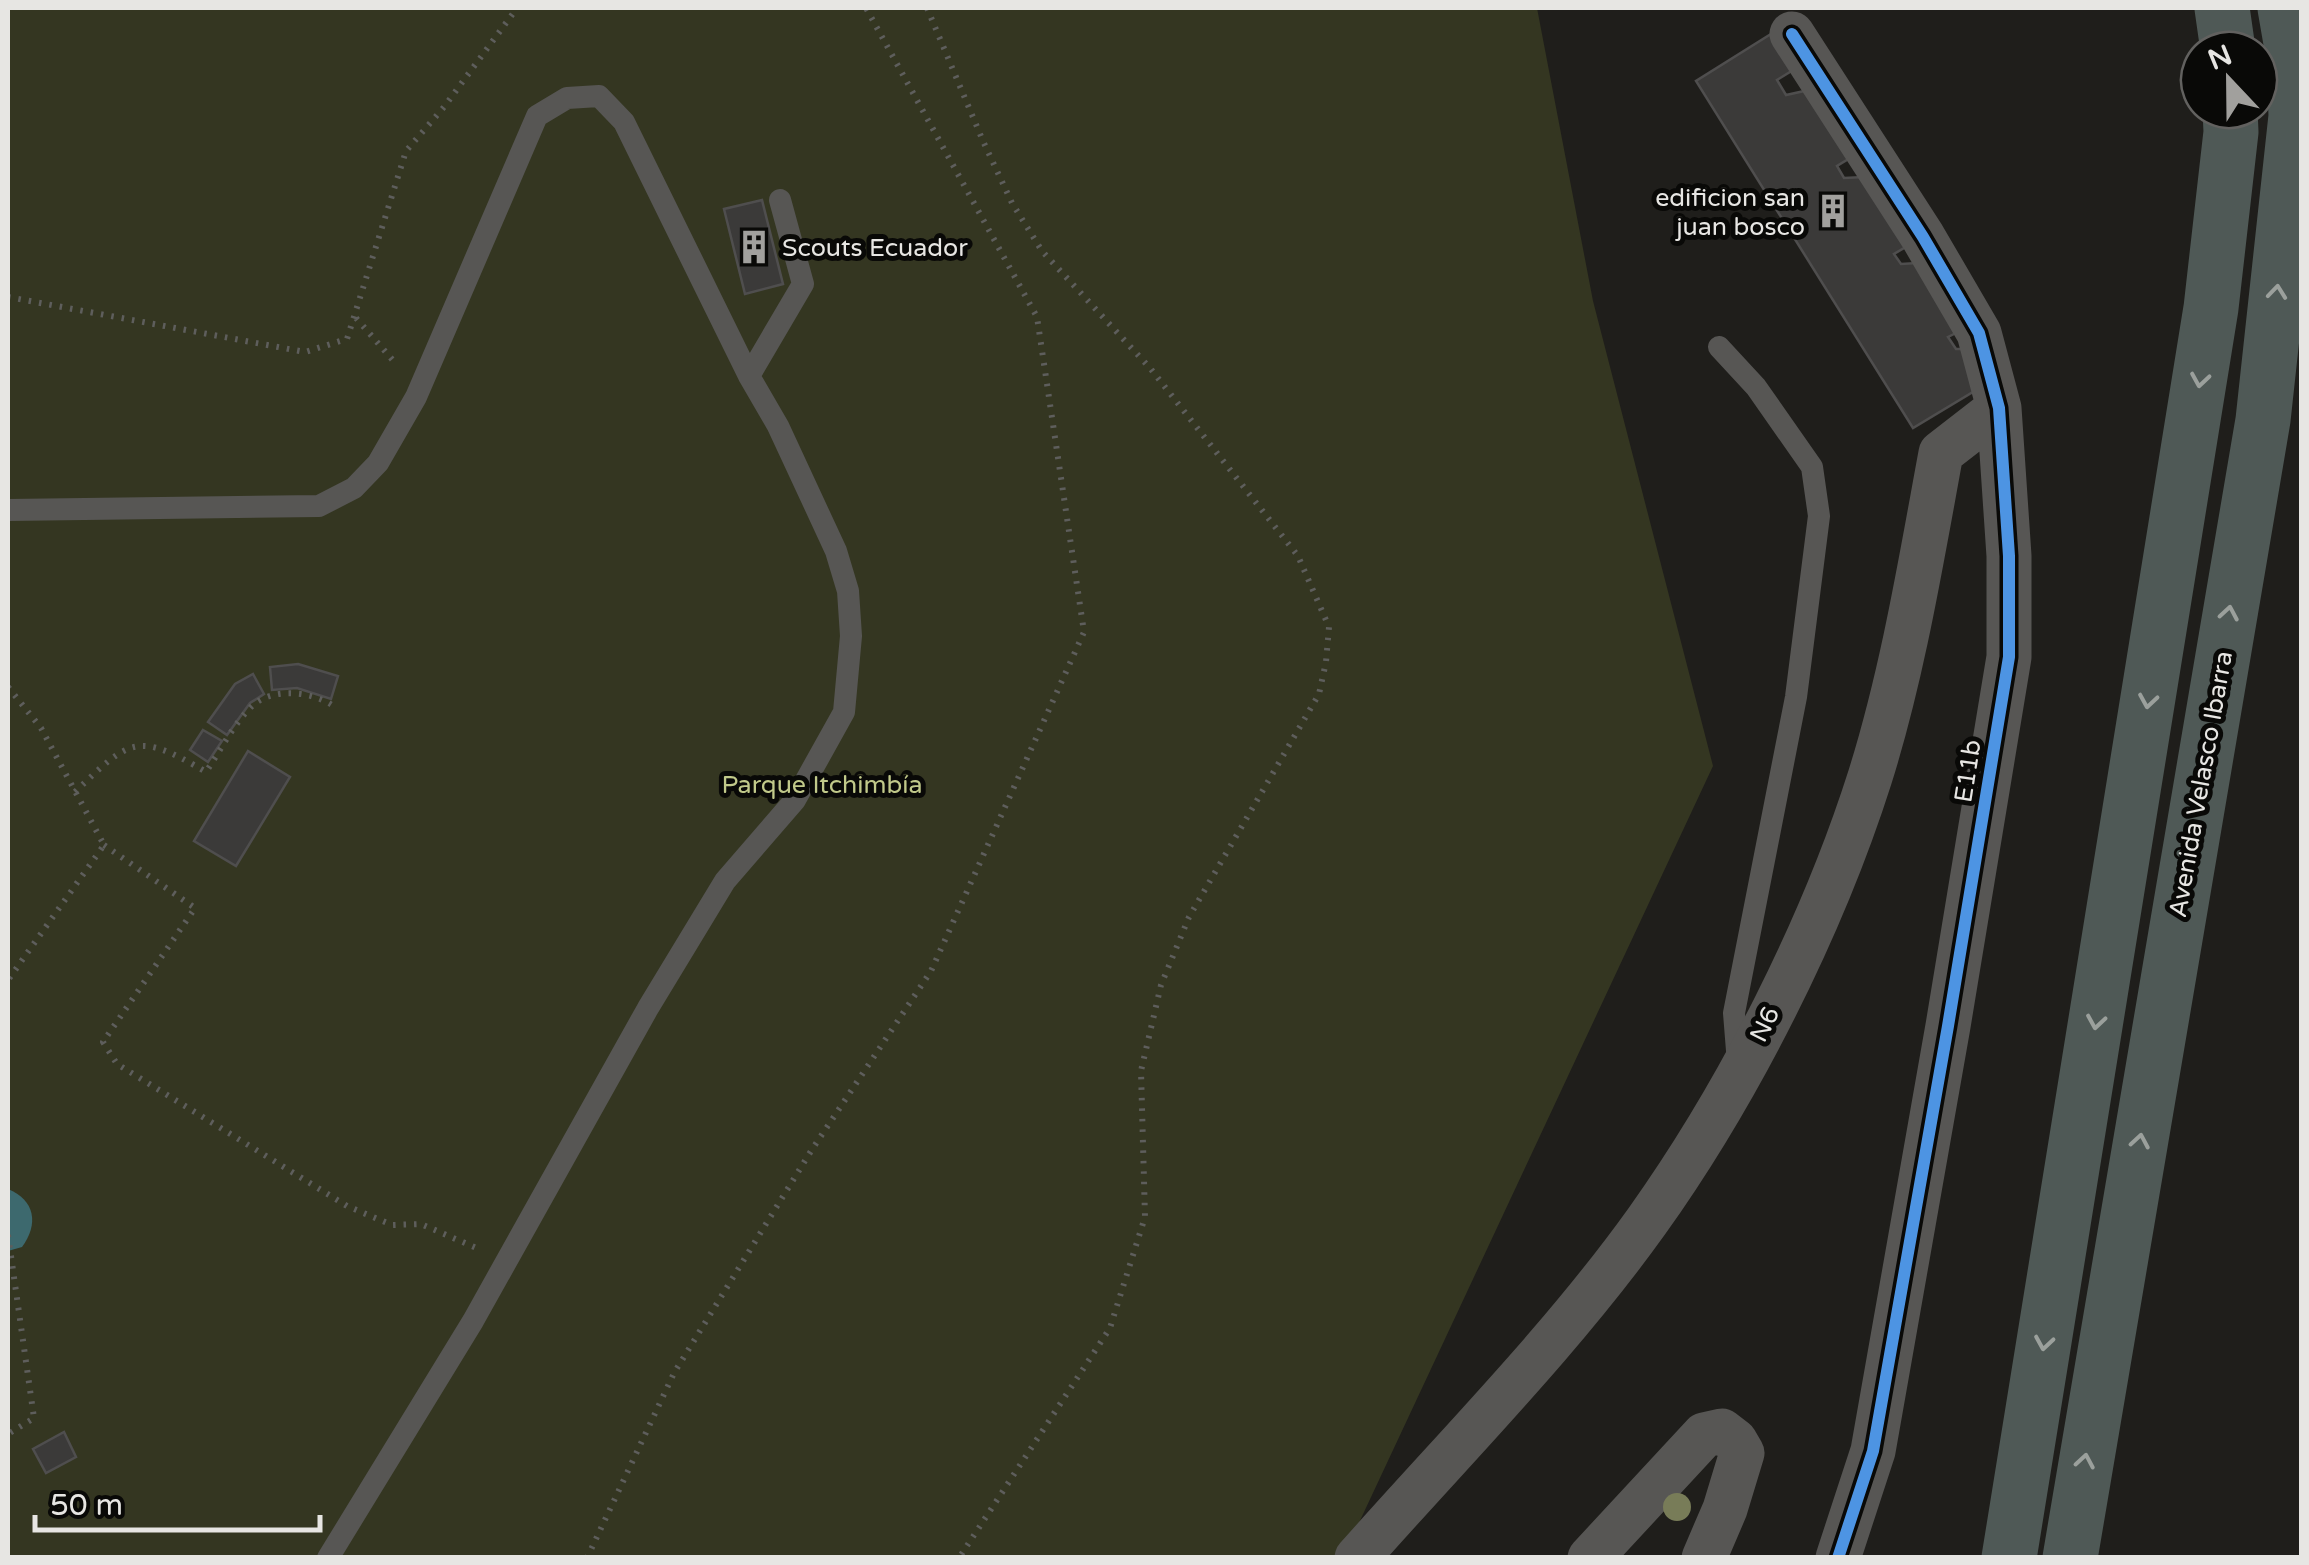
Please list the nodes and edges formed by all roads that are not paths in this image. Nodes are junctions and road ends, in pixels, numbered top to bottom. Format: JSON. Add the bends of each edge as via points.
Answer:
{"nodes":[{"id":1,"x":2284,"y":8,"type":"edge"},
{"id":2,"x":1792,"y":34,"type":"dead end"},
{"id":3,"x":2231,"y":130,"type":"edge"},
{"id":4,"x":780,"y":200,"type":"dead end"},
{"id":5,"x":1719,"y":347,"type":"dead end"},
{"id":6,"x":748,"y":376,"type":"junction"},
{"id":7,"x":1999,"y":408,"type":"junction"},
{"id":8,"x":8,"y":510,"type":"edge"},
{"id":9,"x":1739,"y":1075,"type":"junction"},
{"id":10,"x":328,"y":1558,"type":"edge"},
{"id":11,"x":1356,"y":1558,"type":"edge"},
{"id":12,"x":1590,"y":1558,"type":"edge"},
{"id":13,"x":1704,"y":1558,"type":"edge"},
{"id":14,"x":1838,"y":1558,"type":"edge"},
{"id":15,"x":2009,"y":1558,"type":"edge"},
{"id":16,"x":2070,"y":1558,"type":"edge"}],
"edges":[{"from":16,"to":1,"type":"main road","name":"Avenida Velasco Ibarra","one_way":true,"via":[[2262,420],[2296,116]]},
{"from":2,"to":7,"type":"street","name":"E11b","via":[[1980,333]]},
{"from":3,"to":15,"type":"main road","one_way":true,"via":[[2211,308]]},
{"from":4,"to":6,"type":"lane","via":[[803,284]]},
{"from":5,"to":9,"type":"lane","via":[[1812,467],[1819,516],[1796,697],[1734,1013]]},
{"from":6,"to":8,"type":"lane","via":[[624,122],[599,96],[567,98],[537,116],[424,379],[378,462],[354,488],[319,506]]},
{"from":6,"to":10,"type":"lane","via":[[787,444],[848,591],[844,712],[795,800],[716,897],[648,1008]]},
{"from":7,"to":9,"type":"street","name":"N6","via":[[1941,453],[1870,777],[1816,918]]},
{"from":7,"to":14,"type":"street","name":"E11b","via":[[2009,656],[1873,1451]]},
{"from":9,"to":11,"type":"street","name":"N6","via":[[1648,1219],[1569,1323]]},
{"from":12,"to":13,"type":"street","via":[[1704,1435],[1722,1431],[1742,1453]]}]}
